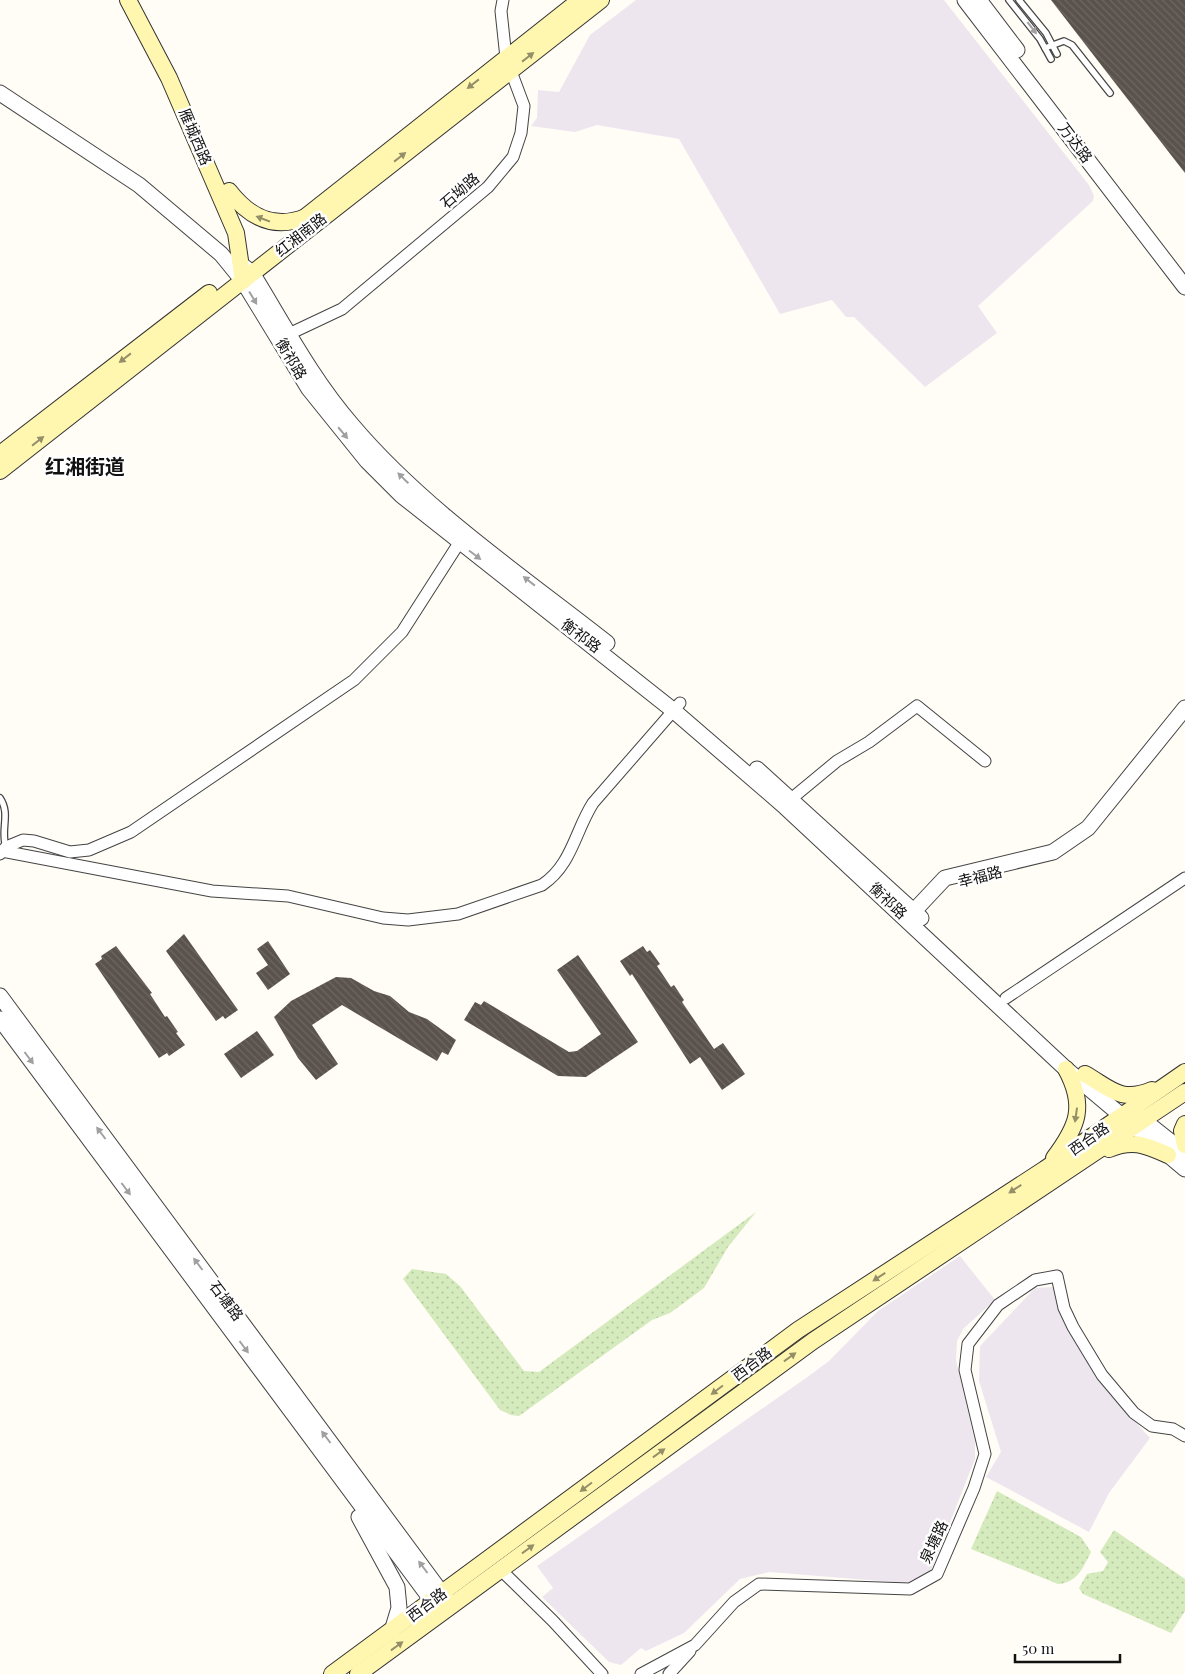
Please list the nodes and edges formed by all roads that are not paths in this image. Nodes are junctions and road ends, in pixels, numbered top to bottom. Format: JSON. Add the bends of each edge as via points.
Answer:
{"nodes":[{"id":1,"x":128,"y":0,"type":"edge"},
{"id":2,"x":138,"y":0,"type":"edge"},
{"id":3,"x":503,"y":0,"type":"edge"},
{"id":4,"x":580,"y":0,"type":"edge"},
{"id":5,"x":602,"y":0,"type":"edge"},
{"id":6,"x":965,"y":0,"type":"edge"},
{"id":7,"x":978,"y":0,"type":"edge"},
{"id":8,"x":1009,"y":0,"type":"edge"},
{"id":9,"x":1019,"y":0,"type":"edge"},
{"id":10,"x":1052,"y":44,"type":"junction"},
{"id":11,"x":1045,"y":48,"type":"junction"},
{"id":12,"x":1057,"y":54,"type":"dead end"},
{"id":13,"x":1051,"y":59,"type":"dead end"},
{"id":14,"x":509,"y":64,"type":"junction"},
{"id":15,"x":0,"y":85,"type":"edge"},
{"id":16,"x":0,"y":93,"type":"edge"},
{"id":17,"x":1110,"y":93,"type":"dead end"},
{"id":18,"x":229,"y":191,"type":"junction"},
{"id":19,"x":306,"y":217,"type":"junction"},
{"id":20,"x":244,"y":269,"type":"junction"},
{"id":21,"x":1185,"y":270,"type":"edge"},
{"id":22,"x":1185,"y":287,"type":"edge"},
{"id":23,"x":289,"y":334,"type":"junction"},
{"id":24,"x":0,"y":454,"type":"edge"},
{"id":25,"x":0,"y":471,"type":"edge"},
{"id":26,"x":459,"y":543,"type":"junction"},
{"id":27,"x":677,"y":707,"type":"junction"},
{"id":28,"x":1185,"y":708,"type":"edge"},
{"id":29,"x":1185,"y":719,"type":"edge"},
{"id":30,"x":985,"y":761,"type":"dead end"},
{"id":31,"x":0,"y":798,"type":"edge"},
{"id":32,"x":787,"y":802,"type":"junction"},
{"id":33,"x":3,"y":850,"type":"edge"},
{"id":34,"x":1185,"y":878,"type":"edge"},
{"id":35,"x":914,"y":916,"type":"junction"},
{"id":36,"x":0,"y":996,"type":"edge"},
{"id":37,"x":1006,"y":998,"type":"junction"},
{"id":38,"x":0,"y":1019,"type":"edge"},
{"id":39,"x":1066,"y":1069,"type":"junction"},
{"id":40,"x":1185,"y":1072,"type":"edge"},
{"id":41,"x":1085,"y":1074,"type":"junction"},
{"id":42,"x":1170,"y":1083,"type":"junction"},
{"id":43,"x":1185,"y":1092,"type":"edge"},
{"id":44,"x":1126,"y":1113,"type":"junction"},
{"id":45,"x":1139,"y":1124,"type":"junction"},
{"id":46,"x":1185,"y":1124,"type":"edge"},
{"id":47,"x":1185,"y":1145,"type":"edge"},
{"id":48,"x":1185,"y":1153,"type":"edge"},
{"id":49,"x":1168,"y":1155,"type":"junction"},
{"id":50,"x":1086,"y":1159,"type":"junction"},
{"id":51,"x":1045,"y":1169,"type":"junction"},
{"id":52,"x":1185,"y":1169,"type":"edge"},
{"id":53,"x":1185,"y":1436,"type":"edge"},
{"id":54,"x":324,"y":1454,"type":"junction"},
{"id":55,"x":501,"y":1570,"type":"junction"},
{"id":56,"x":442,"y":1604,"type":"junction"},
{"id":57,"x":392,"y":1630,"type":"junction"},
{"id":58,"x":695,"y":1646,"type":"junction"},
{"id":59,"x":332,"y":1674,"type":"edge"},
{"id":60,"x":358,"y":1674,"type":"edge"},
{"id":61,"x":602,"y":1674,"type":"edge"},
{"id":62,"x":640,"y":1674,"type":"edge"},
{"id":63,"x":669,"y":1674,"type":"edge"}],
"edges":[{"from":1,"to":20,"type":"main road","name":"雁城西路","via":[[184,110],[236,233]]},
{"from":2,"to":18,"type":"main road","name":"雁城西路","via":[[180,82]]},
{"from":3,"to":14,"type":"street","name":"石坳路","via":[[501,11]]},
{"from":4,"to":14,"type":"main road","name":"红湘南路"},
{"from":14,"to":5,"type":"main road","name":"红湘南路","one_way":true},
{"from":6,"to":22,"type":"street","name":"万达路"},
{"from":7,"to":21,"type":"street","name":"万达路"},
{"from":8,"to":11,"type":"lane","one_way":true},
{"from":9,"to":10,"type":"lane"},
{"from":10,"to":11,"type":"lane"},
{"from":10,"to":12,"type":"lane"},
{"from":10,"to":17,"type":"lane","via":[[1064,41],[1072,45]]},
{"from":11,"to":13,"type":"lane"},
{"from":14,"to":19,"type":"main road","name":"红湘南路","one_way":true},
{"from":20,"to":14,"type":"main road","name":"红湘南路","one_way":true},
{"from":14,"to":23,"type":"street","name":"石坳路","via":[[524,106],[521,133],[513,157],[495,179],[342,309]]},
{"from":15,"to":20,"type":"street","name":"衡祁路","via":[[143,181]]},
{"from":16,"to":20,"type":"street","name":"衡祁路","via":[[139,185],[221,254]]},
{"from":19,"to":18,"type":"main road","one_way":true,"via":[[286,223],[264,220],[246,211]]},
{"from":18,"to":20,"type":"main road","name":"雁城西路","via":[[246,229]]},
{"from":19,"to":20,"type":"main road","name":"红湘南路"},
{"from":20,"to":23,"type":"street","name":"衡祁路"},
{"from":20,"to":24,"type":"main road","name":"红湘南路","one_way":true},
{"from":25,"to":20,"type":"main road","name":"红湘南路","one_way":true},
{"from":20,"to":26,"type":"street","name":"衡祁路","one_way":true,"via":[[309,389],[341,431],[401,495]]},
{"from":27,"to":23,"type":"street","name":"衡祁路","one_way":true,"via":[[411,486],[351,424],[319,383]]},
{"from":26,"to":27,"type":"street","name":"衡祁路","one_way":true},
{"from":26,"to":33,"type":"street","via":[[402,632],[354,680],[131,832],[89,850],[70,852],[23,840]]},
{"from":27,"to":32,"type":"street","name":"衡祁路"},
{"from":27,"to":33,"type":"street","via":[[593,803],[585,815],[572,852],[553,877],[542,885],[458,914],[408,920],[383,918],[288,896],[212,891]]},
{"from":28,"to":35,"type":"street","name":"幸福路","via":[[1088,828],[1054,852],[945,878]]},
{"from":29,"to":35,"type":"street","name":"幸福路","via":[[1091,834],[1056,858],[950,885]]},
{"from":30,"to":32,"type":"street","via":[[917,706],[837,761]]},
{"from":31,"to":33,"type":"lane","via":[[6,811]]},
{"from":32,"to":35,"type":"street","name":"衡祁路"},
{"from":34,"to":37,"type":"street"},
{"from":35,"to":37,"type":"street","name":"衡祁路"},
{"from":35,"to":39,"type":"street","name":"衡祁路"},
{"from":56,"to":36,"type":"street","name":"石塘路","one_way":true},
{"from":37,"to":41,"type":"street","name":"衡祁路"},
{"from":38,"to":54,"type":"street","name":"石塘路","one_way":true},
{"from":39,"to":44,"type":"street","name":"衡祁路"},
{"from":39,"to":51,"type":"main road","one_way":true,"via":[[1076,1088],[1075,1125]]},
{"from":40,"to":42,"type":"main road","name":"西合路"},
{"from":41,"to":42,"type":"main road","via":[[1125,1097],[1138,1096]]},
{"from":41,"to":44,"type":"street","name":"衡祁路"},
{"from":42,"to":44,"type":"main road","name":"西合路"},
{"from":43,"to":45,"type":"main road","name":"西合路"},
{"from":44,"to":45,"type":"street","name":"衡祁路"},
{"from":44,"to":51,"type":"main road","name":"西合路"},
{"from":45,"to":48,"type":"street","name":"衡祁路"},
{"from":45,"to":49,"type":"street","name":"衡祁路"},
{"from":45,"to":50,"type":"main road","name":"西合路"},
{"from":46,"to":47,"type":"main road","via":[[1182,1131]]},
{"from":49,"to":50,"type":"main road","via":[[1141,1144],[1123,1143]]},
{"from":49,"to":52,"type":"street","name":"衡祁路"},
{"from":55,"to":50,"type":"main road","name":"西合路","one_way":true,"via":[[813,1341]]},
{"from":51,"to":56,"type":"main road","name":"西合路","one_way":true,"via":[[798,1330]]},
{"from":53,"to":58,"type":"street","name":"泉塘路","via":[[1173,1429],[1152,1426],[1134,1413],[1102,1375],[1073,1327],[1064,1308],[1057,1276],[1035,1280],[998,1305],[968,1344],[965,1370],[985,1454],[937,1574],[910,1589],[759,1584],[734,1602]]},
{"from":54,"to":56,"type":"street","name":"石塘路"},
{"from":54,"to":57,"type":"street","via":[[397,1587],[399,1608]]},
{"from":55,"to":56,"type":"main road","name":"西合路"},
{"from":55,"to":61,"type":"street"},
{"from":56,"to":57,"type":"main road","name":"西合路"},
{"from":60,"to":56,"type":"main road","name":"西合路","one_way":true},
{"from":57,"to":59,"type":"main road","name":"西合路"},
{"from":58,"to":62,"type":"street","name":"泉塘路"},
{"from":58,"to":63,"type":"street"}]}
